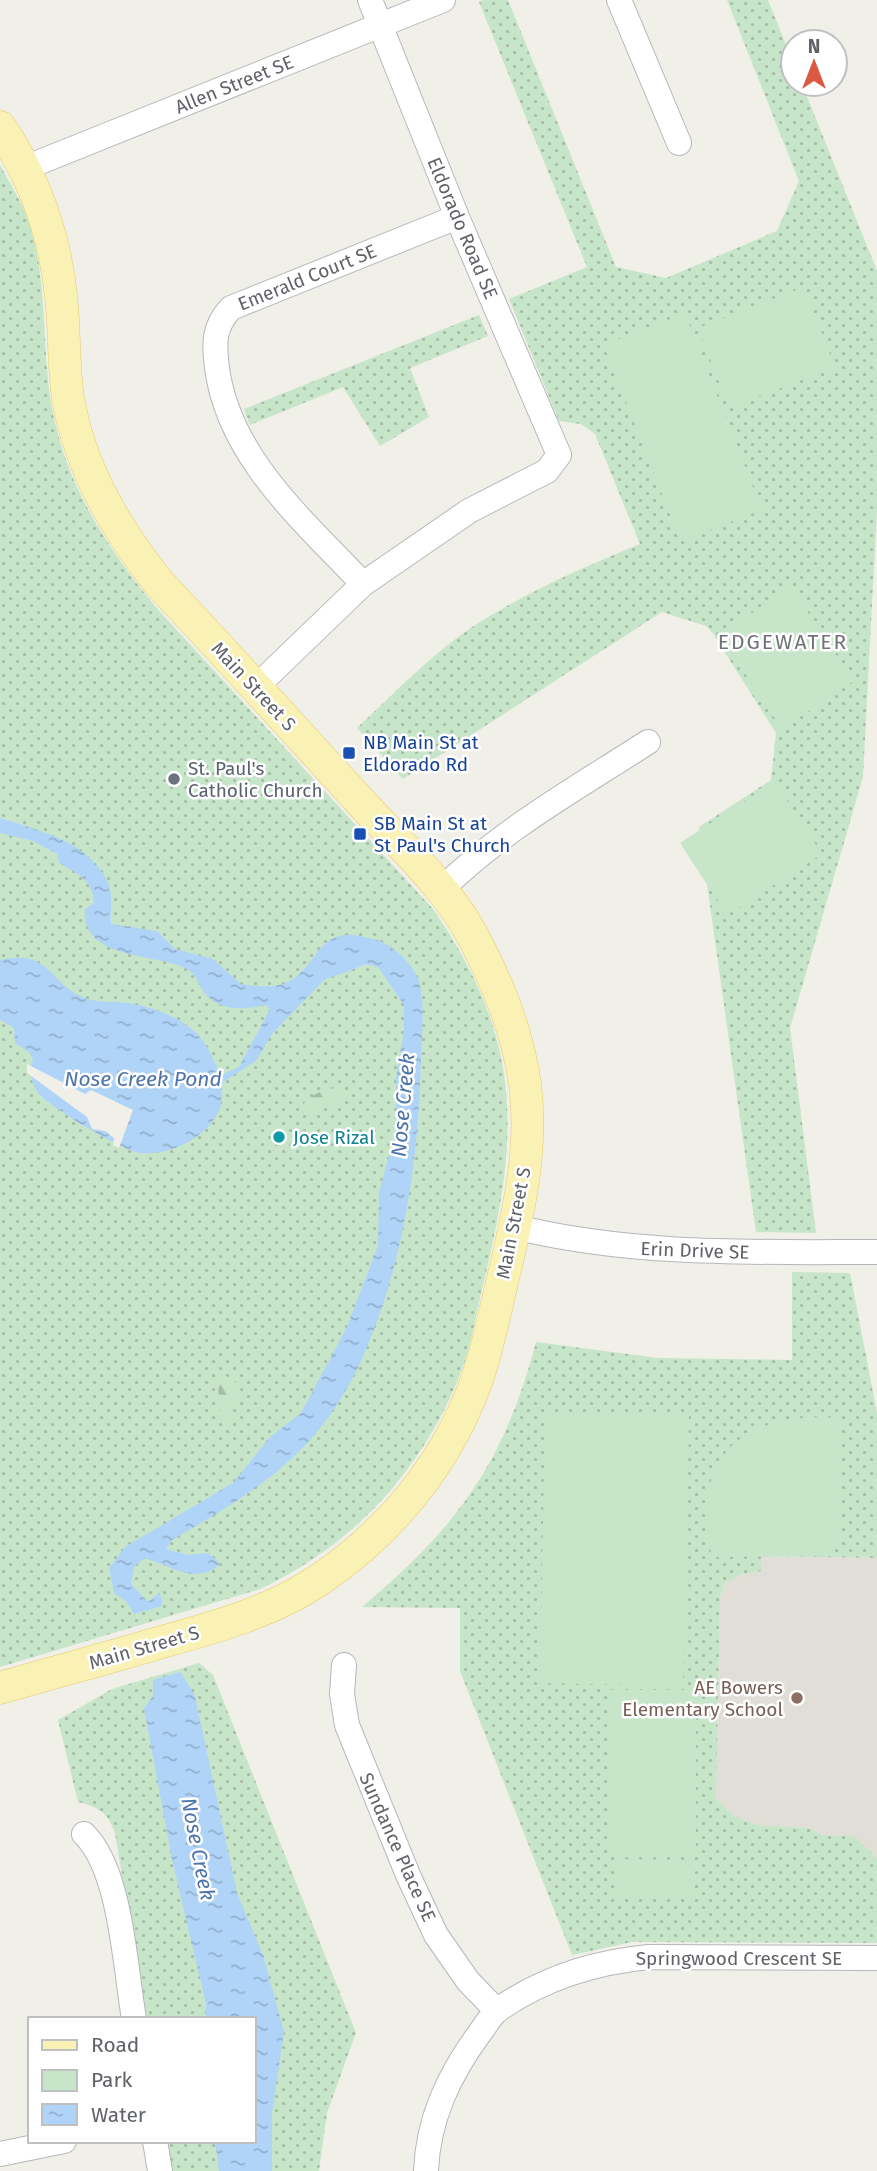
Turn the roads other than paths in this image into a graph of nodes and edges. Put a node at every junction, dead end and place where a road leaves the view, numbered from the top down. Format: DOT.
graph roads {
  1 [pos="370,0"];
  2 [pos="443,0"];
  3 [pos="619,0"];
  4 [pos="380,25"];
  5 [pos="0,127"];
  6 [pos="680,143"];
  7 [pos="25,168"];
  8 [pos="457,217"];
  9 [pos="363,584"];
  10 [pos="255,688"];
  11 [pos="648,742"];
  12 [pos="440,891"];
  13 [pos="515,1227"];
  14 [pos="877,1252"];
  15 [pos="344,1665"];
  16 [pos="0,1688"];
  17 [pos="84,1835"];
  18 [pos="877,1958"];
  19 [pos="497,2011"];
  20 [pos="134,2017"];
  21 [pos="54,2143"];
  22 [pos="155,2143"];
  23 [pos="0,2154"];
  24 [pos="160,2171"];
  25 [pos="426,2171"];
  1 -- 4 [label="street, Eldorado Road SE"];
  2 -- 4 [label="street, Allen Street SE"];
  3 -- 6 [label="street"];
  4 -- 7 [label="street, Allen Street SE"];
  4 -- 8 [label="street, Eldorado Road SE"];
  5 -- 7 [label="main road, Main Street S"];
  7 -- 10 [label="main road, Main Street S"];
  8 -- 9 [label="street, Eldorado Road SE"];
  8 -- 9 [label="street, Emerald Court SE"];
  9 -- 10 [label="street, Eldorado Road SE"];
  10 -- 12 [label="main road, Main Street S"];
  11 -- 12 [label="street"];
  12 -- 13 [label="main road, Main Street S"];
  13 -- 14 [label="street, Erin Drive SE"];
  13 -- 16 [label="main road, Main Street S"];
  15 -- 19 [label="street, Sundance Place SE"];
  17 -- 20 [label="street"];
  18 -- 19 [label="street, Springwood Crescent SE"];
  19 -- 25 [label="street, Springwood Crescent SE"];
  21 -- 23 [label="street"];
  22 -- 24 [label="street"];
}
